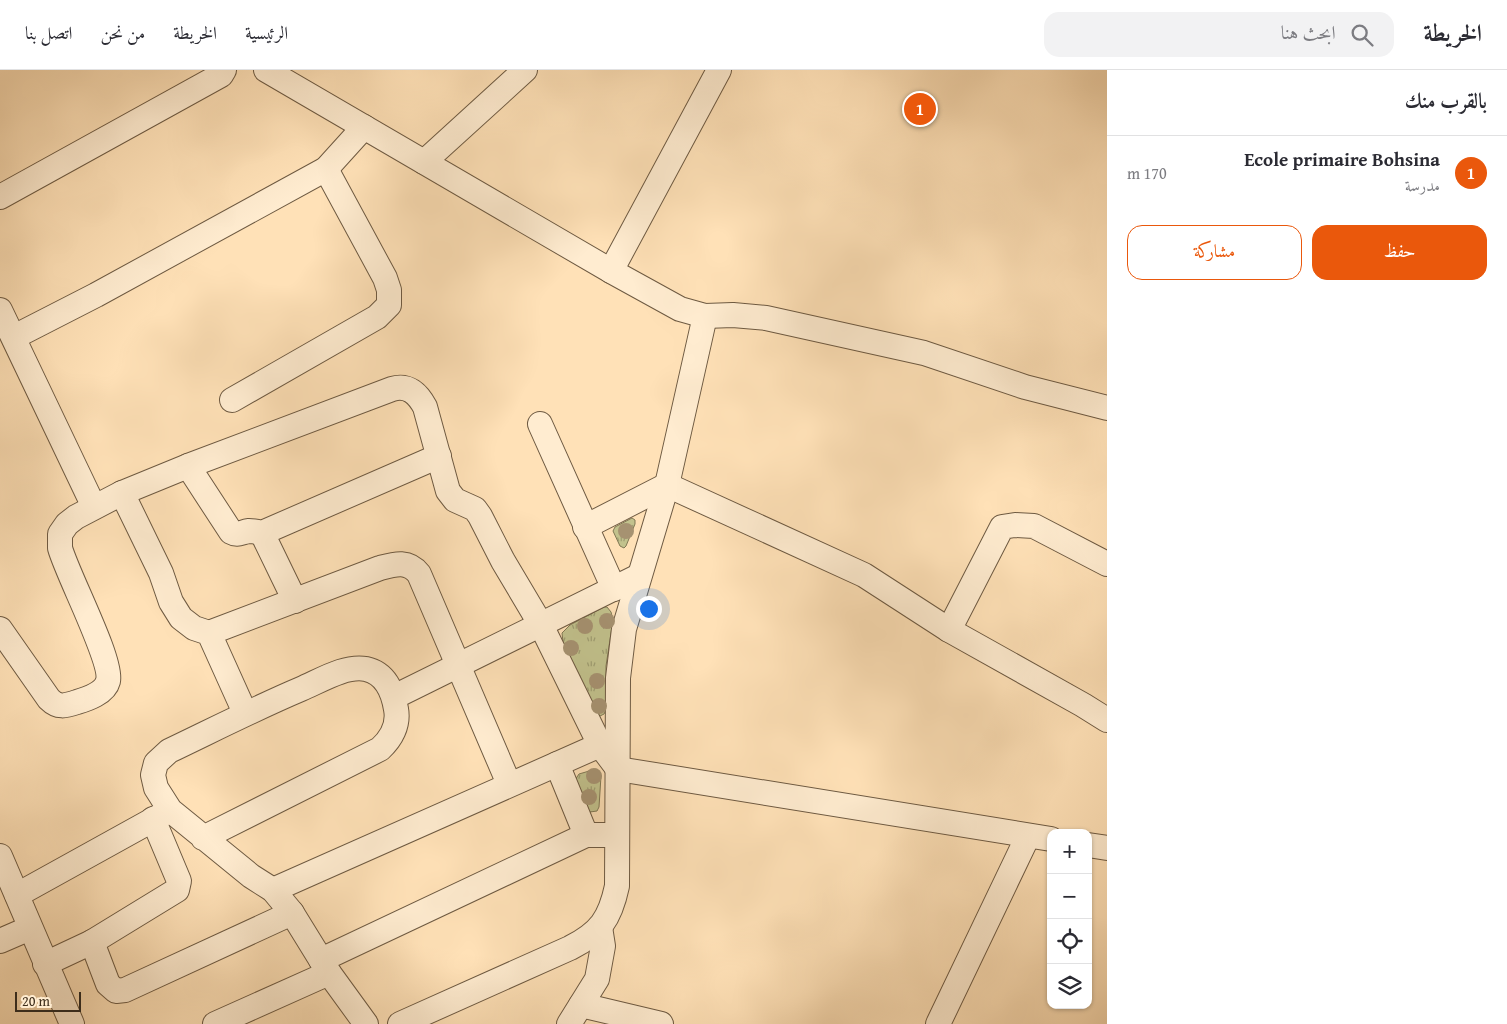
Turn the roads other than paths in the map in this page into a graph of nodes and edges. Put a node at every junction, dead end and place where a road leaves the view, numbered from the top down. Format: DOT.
graph roads {
  1 [pos="224,70"];
  2 [pos="266,70"];
  3 [pos="526,70"];
  4 [pos="718,70"];
  5 [pos="364,127"];
  6 [pos="424,162"];
  7 [pos="326,169"];
  8 [pos="0,196"];
  9 [pos="611,271"];
  10 [pos="0,310"];
  11 [pos="705,316"];
  12 [pos="14,337"];
  13 [pos="232,400"];
  14 [pos="1107,408"];
  15 [pos="540,424"];
  16 [pos="439,456"];
  17 [pos="188,466"];
  18 [pos="667,485"];
  19 [pos="122,492"];
  20 [pos="94,507"];
  21 [pos="585,527"];
  22 [pos="262,533"];
  23 [pos="1107,564"];
  24 [pos="639,576"];
  25 [pos="614,589"];
  26 [pos="295,601"];
  27 [pos="541,625"];
  28 [pos="0,629"];
  29 [pos="949,630"];
  30 [pos="209,633"];
  31 [pos="458,665"];
  32 [pos="394,697"];
  33 [pos="245,713"];
  34 [pos="1107,720"];
  35 [pos="600,745"];
  36 [pos="557,764"];
  37 [pos="618,770"];
  38 [pos="509,784"];
  39 [pos="162,815"];
  40 [pos="586,835"];
  41 [pos="617,835"];
  42 [pos="203,838"];
  43 [pos="1040,838"];
  44 [pos="1092,846"];
  45 [pos="1107,848"];
  46 [pos="0,856"];
  47 [pos="273,890"];
  48 [pos="18,895"];
  49 [pos="292,913"];
  50 [pos="600,927"];
  51 [pos="30,928"];
  52 [pos="0,941"];
  53 [pos="92,942"];
  54 [pos="45,964"];
  55 [pos="325,966"];
  56 [pos="575,1015"];
  57 [pos="72,1024"];
  58 [pos="215,1024"];
  59 [pos="366,1024"];
  60 [pos="400,1024"];
  61 [pos="661,1024"];
  62 [pos="938,1024"];
  1 -- 8 [label="street"];
  2 -- 5 [label="street"];
  3 -- 6 [label="street"];
  4 -- 9 [label="street"];
  5 -- 6 [label="street"];
  5 -- 7 [label="street"];
  6 -- 9 [label="street"];
  7 -- 12 [label="street"];
  7 -- 13 [label="street"];
  9 -- 11 [label="street"];
  10 -- 12 [label="street"];
  11 -- 14 [label="street"];
  11 -- 18 [label="street"];
  12 -- 20 [label="street"];
  15 -- 21 [label="street"];
  16 -- 17 [label="street"];
  16 -- 22 [label="street"];
  16 -- 27 [label="street"];
  17 -- 19 [label="street"];
  17 -- 22 [label="street"];
  18 -- 21 [label="street"];
  18 -- 24 [label="street"];
  18 -- 29 [label="street"];
  19 -- 20 [label="street"];
  19 -- 30 [label="street"];
  20 -- 28 [label="street"];
  21 -- 25 [label="street"];
  22 -- 26 [label="street"];
  23 -- 29 [label="street"];
  24 -- 25 [label="street"];
  24 -- 37 [label="street"];
  25 -- 27 [label="street"];
  26 -- 30 [label="street"];
  26 -- 31 [label="street"];
  27 -- 31 [label="street"];
  27 -- 35 [label="street"];
  29 -- 34 [label="street"];
  30 -- 33 [label="street"];
  31 -- 32 [label="street"];
  31 -- 38 [label="street"];
  32 -- 33 [label="street"];
  32 -- 42 [label="street"];
  33 -- 39 [label="street"];
  35 -- 36 [label="street"];
  35 -- 37 [label="street"];
  36 -- 38 [label="street"];
  36 -- 40 [label="street"];
  37 -- 41 [label="street"];
  37 -- 43 [label="street"];
  38 -- 47 [label="street"];
  39 -- 42 [label="street"];
  39 -- 48 [label="street"];
  39 -- 53 [label="street"];
  40 -- 41 [label="street"];
  40 -- 55 [label="street"];
  41 -- 50 [label="street"];
  42 -- 47 [label="street"];
  43 -- 62 [label="street"];
  44 -- 45 [label="street"];
  46 -- 48 [label="street"];
  47 -- 49 [label="street"];
  48 -- 51 [label="street"];
  49 -- 53 [label="street"];
  49 -- 55 [label="street"];
  50 -- 56 [label="street"];
  50 -- 60 [label="street"];
  51 -- 52 [label="street"];
  51 -- 54 [label="street"];
  53 -- 54 [label="street"];
  54 -- 57 [label="street"];
  55 -- 58 [label="street"];
  55 -- 59 [label="street"];
  56 -- 61 [label="street"];
}
